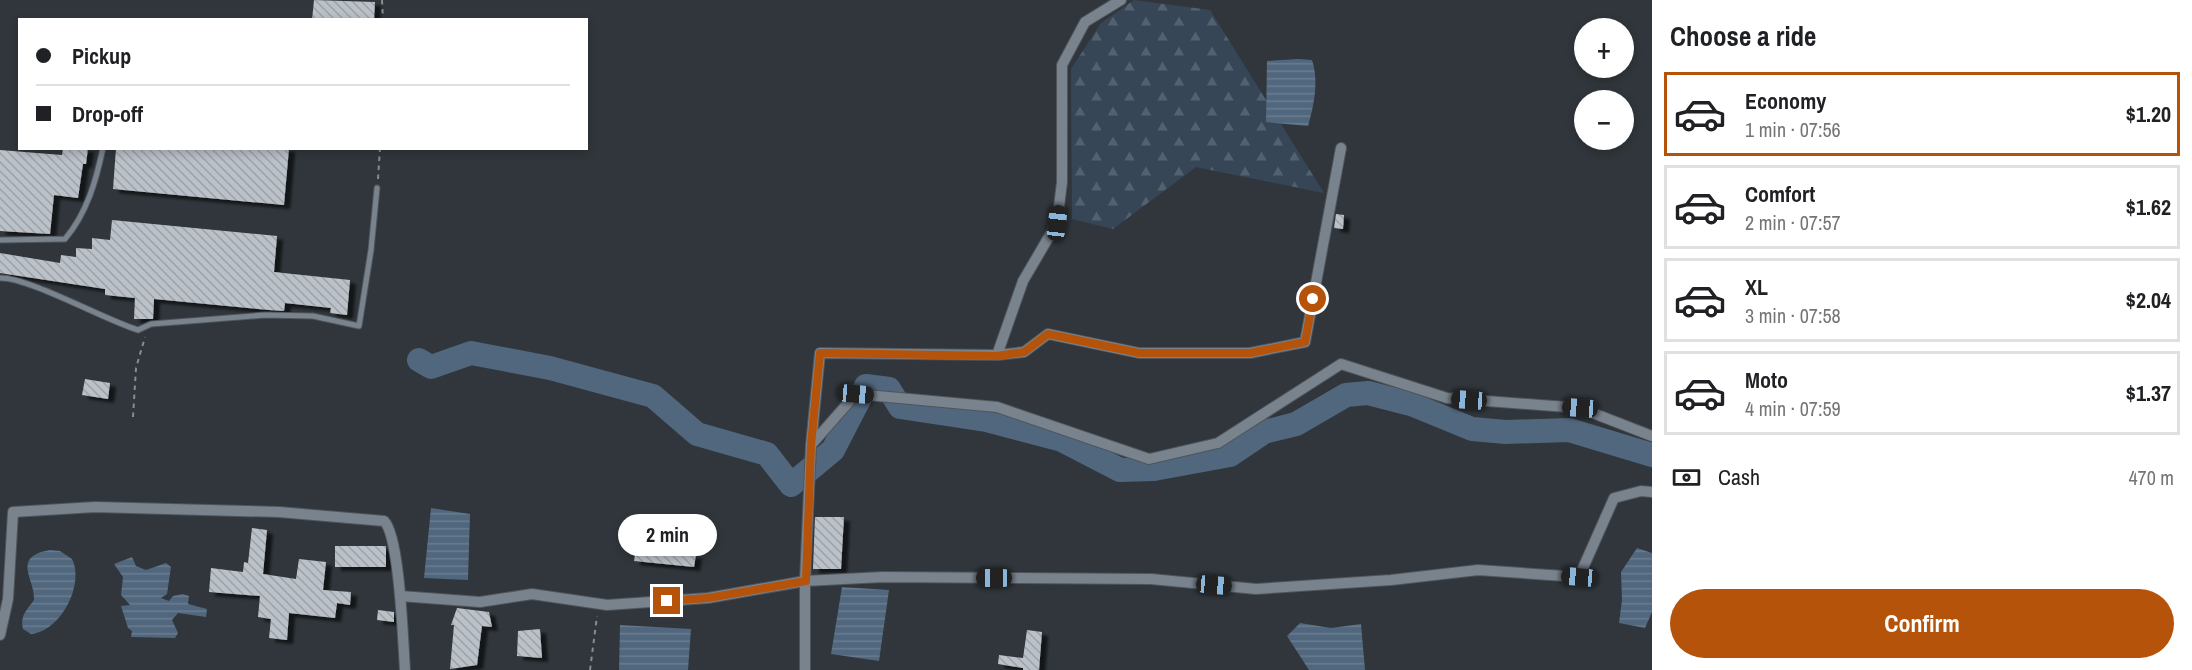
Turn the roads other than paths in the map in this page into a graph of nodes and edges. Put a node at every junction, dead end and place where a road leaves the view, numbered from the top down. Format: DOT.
graph roads {
  1 [pos="1121,0"];
  2 [pos="1341,148"];
  3 [pos="103,150"];
  4 [pos="377,188"];
  5 [pos="0,240"];
  6 [pos="0,278"];
  7 [pos="997,356"];
  8 [pos="1652,435"];
  9 [pos="811,445"];
  10 [pos="1652,492"];
  11 [pos="806,581"];
  12 [pos="400,596"];
  13 [pos="0,635"];
  14 [pos="405,670"];
  15 [pos="805,670"];
  1 -- 7 [label="street"];
  2 -- 7 [label="street"];
  3 -- 5 [label="lane"];
  4 -- 6 [label="lane"];
  7 -- 9 [label="street"];
  8 -- 9 [label="street"];
  9 -- 11 [label="street"];
  10 -- 11 [label="street"];
  11 -- 12 [label="street"];
  11 -- 15 [label="street"];
  12 -- 13 [label="street"];
  12 -- 14 [label="street"];
}
